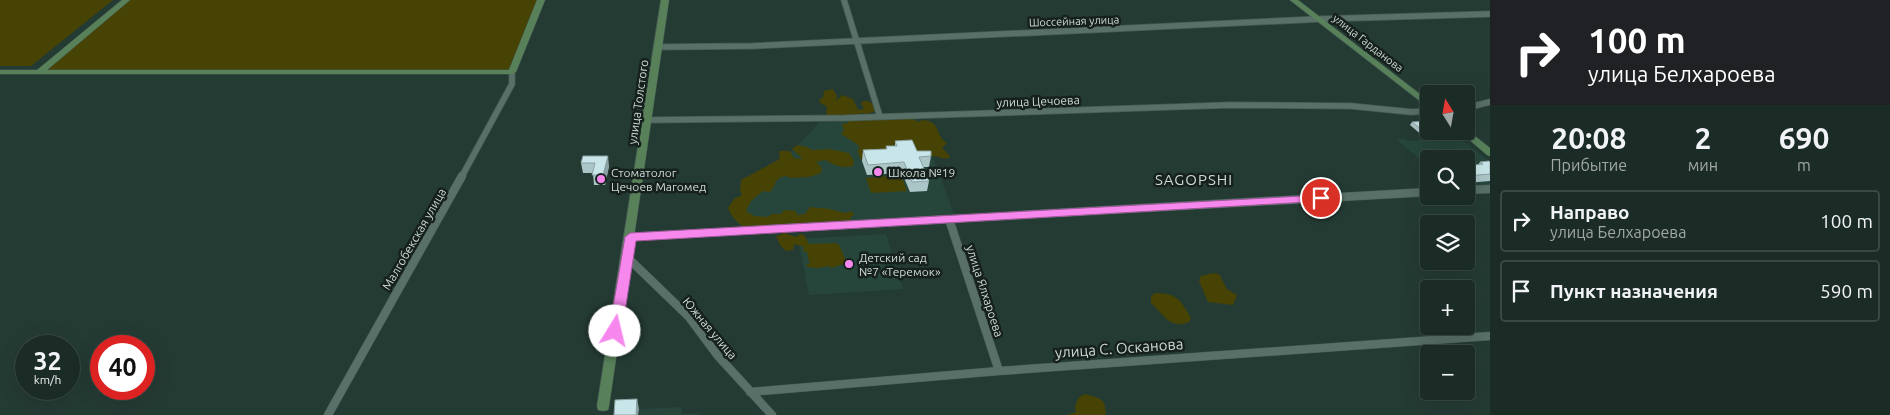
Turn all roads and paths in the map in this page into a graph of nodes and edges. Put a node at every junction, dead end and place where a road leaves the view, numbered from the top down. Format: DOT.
graph roads {
  1 [pos="126,0"];
  2 [pos="541,0"];
  3 [pos="665,0"];
  4 [pos="844,0"];
  5 [pos="1294,0"];
  6 [pos="1490,14"];
  7 [pos="1320,20"];
  8 [pos="857,42"];
  9 [pos="658,47"];
  10 [pos="0,72"];
  11 [pos="39,72"];
  12 [pos="512,72"];
  13 [pos="1420,98"];
  14 [pos="1490,102"];
  15 [pos="1475,106"];
  16 [pos="1420,111"];
  17 [pos="880,117"];
  18 [pos="648,120"];
  19 [pos="1474,140"];
  20 [pos="1490,153"];
  21 [pos="1490,189"];
  22 [pos="1475,190"];
  23 [pos="1420,193"];
  24 [pos="949,219"];
  25 [pos="630,237"];
  26 [pos="628,258"];
  27 [pos="1490,336"];
  28 [pos="999,370"];
  29 [pos="750,392"];
  30 [pos="602,410"];
  31 [pos="328,415"];
  32 [pos="772,415"];
  1 -- 11 [label="street"];
  2 -- 12 [label="street"];
  3 -- 9 [label="street, улица Толстого"];
  4 -- 8 [label="street"];
  5 -- 7 [label="street, улица Гарданова"];
  6 -- 7 [label="street, Шоссейная улица"];
  7 -- 8 [label="street, Шоссейная улица"];
  7 -- 13 [label="street, улица Гарданова"];
  8 -- 9 [label="street, Шоссейная улица"];
  8 -- 17 [label="street"];
  9 -- 18 [label="street, улица Толстого"];
  10 -- 11 [label="street"];
  11 -- 12 [label="street"];
  12 -- 31 [label="street, Малгобекская улица"];
  14 -- 15 [label="street"];
  16 -- 17 [label="street, улица Цечоева"];
  17 -- 18 [label="street, улица Цечоева"];
  18 -- 25 [label="street, улица Толстого"];
  19 -- 20 [label="street"];
  21 -- 22 [label="street"];
  23 -- 24 [label="street"];
  24 -- 25 [label="street"];
  24 -- 28 [label="street, улица Ялхароева"];
  25 -- 26 [label="street"];
  25 -- 30 [label="street"];
  26 -- 29 [label="street, Южная улица"];
  26 -- 30 [label="street"];
  27 -- 28 [label="street, улица С. Осканова"];
  28 -- 29 [label="street, улица С. Осканова"];
  29 -- 32 [label="street, Южная улица"];
}
